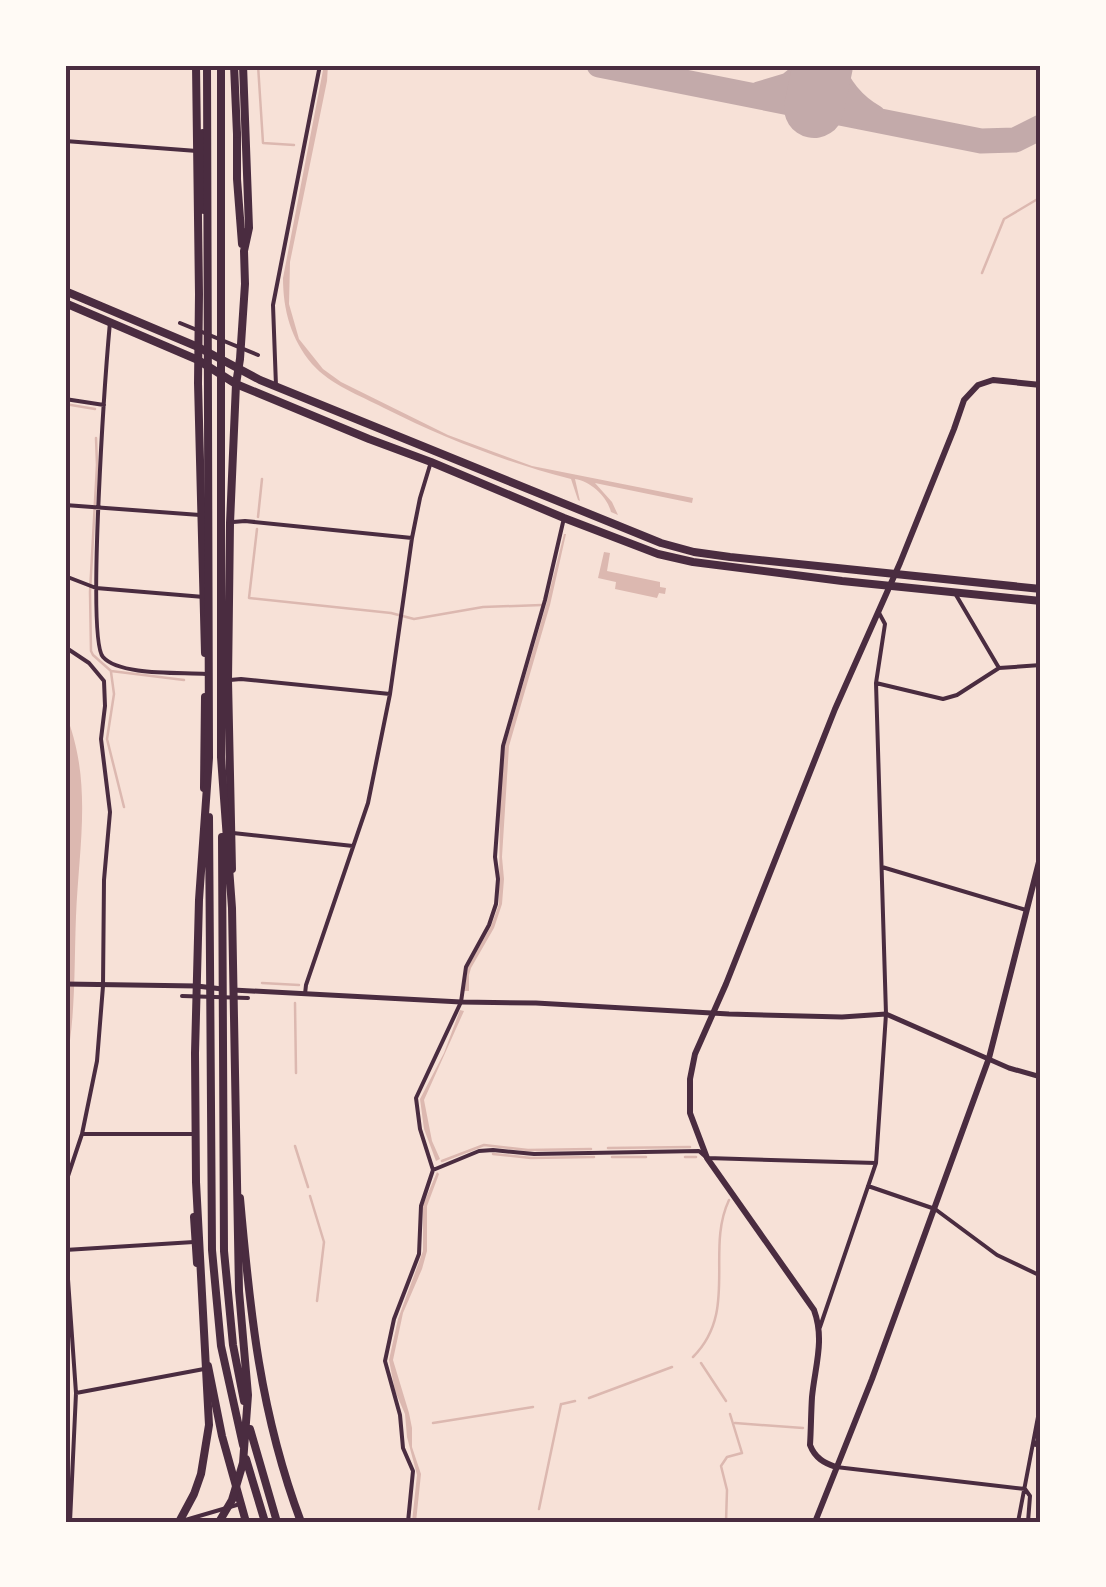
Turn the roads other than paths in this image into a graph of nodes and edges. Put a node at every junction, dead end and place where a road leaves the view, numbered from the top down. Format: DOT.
graph roads {
  1 [pos="196,65"];
  2 [pos="206,65"];
  3 [pos="221,65"];
  4 [pos="234,65"];
  5 [pos="242,65"];
  6 [pos="320,65"];
  7 [pos="65,140"];
  8 [pos="197,151"];
  9 [pos="244,252"];
  10 [pos="65,291"];
  11 [pos="199,294"];
  12 [pos="65,303"];
  13 [pos="110,322"];
  14 [pos="180,323"];
  15 [pos="198,347"];
  16 [pos="258,355"];
  17 [pos="198,360"];
  18 [pos="239,368"];
  19 [pos="236,384"];
  20 [pos="276,386"];
  21 [pos="1041,386"];
  22 [pos="65,399"];
  23 [pos="104,405"];
  24 [pos="431,462"];
  25 [pos="65,504"];
  26 [pos="100,508"];
  27 [pos="201,516"];
  28 [pos="564,518"];
  29 [pos="230,523"];
  30 [pos="412,538"];
  31 [pos="896,574"];
  32 [pos="65,576"];
  33 [pos="889,586"];
  34 [pos="96,588"];
  35 [pos="1041,589"];
  36 [pos="955,593"];
  37 [pos="204,596"];
  38 [pos="1041,602"];
  39 [pos="878,611"];
  40 [pos="65,647"];
  41 [pos="1041,665"];
  42 [pos="999,668"];
  43 [pos="206,674"];
  44 [pos="228,680"];
  45 [pos="876,684"];
  46 [pos="390,694"];
  47 [pos="221,757"];
  48 [pos="209,758"];
  49 [pos="232,833"];
  50 [pos="353,846"];
  51 [pos="1041,854"];
  52 [pos="882,867"];
  53 [pos="1027,910"];
  54 [pos="65,984"];
  55 [pos="99,986"];
  56 [pos="197,986"];
  57 [pos="235,991"];
  58 [pos="305,994"];
  59 [pos="182,996"];
  60 [pos="248,998"];
  61 [pos="460,1002"];
  62 [pos="713,1012"];
  63 [pos="886,1014"];
  64 [pos="989,1058"];
  65 [pos="1041,1077"];
  66 [pos="82,1134"];
  67 [pos="194,1134"];
  68 [pos="707,1158"];
  69 [pos="876,1163"];
  70 [pos="433,1170"];
  71 [pos="65,1182"];
  72 [pos="868,1186"];
  73 [pos="935,1209"];
  74 [pos="195,1242"];
  75 [pos="65,1250"];
  76 [pos="1041,1276"];
  77 [pos="820,1327"];
  78 [pos="209,1369"];
  79 [pos="76,1393"];
  80 [pos="1041,1401"];
  81 [pos="1041,1433"];
  82 [pos="1041,1453"];
  83 [pos="1032,1454"];
  84 [pos="836,1467"];
  85 [pos="1024,1489"];
  86 [pos="240,1504"];
  87 [pos="70,1522"];
  88 [pos="178,1522"];
  89 [pos="219,1522"];
  90 [pos="246,1522"];
  91 [pos="264,1522"];
  92 [pos="277,1522"];
  93 [pos="301,1522"];
  94 [pos="408,1522"];
  95 [pos="815,1522"];
  96 [pos="1018,1522"];
  97 [pos="1028,1522"];
  1 -- 8 [label="main road"];
  2 -- 11 [label="main road"];
  2 -- 48 [label="main road"];
  3 -- 47 [label="main road"];
  4 -- 9 [label="main road"];
  5 -- 9 [label="main road"];
  6 -- 20 [label="street"];
  7 -- 8 [label="street"];
  8 -- 11 [label="main road"];
  9 -- 18 [label="main road"];
  10 -- 15 [label="main road"];
  11 -- 15 [label="main road"];
  12 -- 13 [label="main road"];
  13 -- 17 [label="main road"];
  13 -- 23 [label="street"];
  14 -- 16 [label="street"];
  15 -- 17 [label="main road"];
  15 -- 18 [label="main road"];
  17 -- 19 [label="main road"];
  17 -- 27 [label="main road"];
  18 -- 19 [label="main road"];
  18 -- 20 [label="main road"];
  19 -- 24 [label="main road"];
  19 -- 29 [label="main road"];
  20 -- 31 [label="main road"];
  21 -- 31 [label="main road"];
  22 -- 23 [label="street"];
  23 -- 26 [label="street"];
  24 -- 28 [label="main road"];
  24 -- 30 [label="street"];
  25 -- 26 [label="street"];
  26 -- 27 [label="street"];
  26 -- 34 [label="street"];
  27 -- 37 [label="main road"];
  28 -- 33 [label="main road"];
  28 -- 61 [label="street"];
  29 -- 30 [label="street"];
  29 -- 44 [label="main road"];
  30 -- 46 [label="street"];
  31 -- 33 [label="main road"];
  31 -- 35 [label="main road"];
  32 -- 34 [label="street"];
  33 -- 36 [label="main road"];
  33 -- 39 [label="main road"];
  34 -- 37 [label="street"];
  34 -- 43 [label="street"];
  36 -- 38 [label="main road"];
  36 -- 42 [label="street"];
  37 -- 43 [label="main road"];
  39 -- 45 [label="street"];
  39 -- 62 [label="main road"];
  40 -- 55 [label="street"];
  41 -- 42 [label="street"];
  42 -- 45 [label="street"];
  43 -- 56 [label="main road"];
  44 -- 46 [label="street"];
  44 -- 49 [label="main road"];
  45 -- 52 [label="street"];
  46 -- 50 [label="street"];
  47 -- 89 [label="main road"];
  47 -- 92 [label="main road"];
  48 -- 88 [label="main road"];
  48 -- 91 [label="main road"];
  49 -- 50 [label="street"];
  49 -- 57 [label="main road"];
  50 -- 58 [label="street"];
  51 -- 53 [label="main road"];
  52 -- 53 [label="street"];
  52 -- 63 [label="street"];
  53 -- 64 [label="main road"];
  54 -- 55 [label="street"];
  55 -- 56 [label="street"];
  55 -- 66 [label="street"];
  56 -- 57 [label="street"];
  56 -- 67 [label="main road"];
  57 -- 58 [label="street"];
  57 -- 93 [label="main road"];
  58 -- 61 [label="street"];
  59 -- 60 [label="street"];
  61 -- 62 [label="street"];
  61 -- 70 [label="street"];
  62 -- 63 [label="street"];
  62 -- 68 [label="main road"];
  63 -- 64 [label="street"];
  63 -- 69 [label="street"];
  64 -- 65 [label="street"];
  64 -- 73 [label="main road"];
  66 -- 67 [label="street"];
  66 -- 71 [label="street"];
  67 -- 74 [label="main road"];
  68 -- 69 [label="street"];
  68 -- 70 [label="street"];
  68 -- 77 [label="main road"];
  69 -- 72 [label="street"];
  70 -- 94 [label="street"];
  72 -- 73 [label="street"];
  72 -- 77 [label="street"];
  73 -- 76 [label="street"];
  73 -- 84 [label="main road"];
  74 -- 75 [label="street"];
  74 -- 78 [label="main road"];
  75 -- 79 [label="street"];
  77 -- 84 [label="main road"];
  78 -- 79 [label="street"];
  78 -- 86 [label="main road"];
  79 -- 87 [label="street"];
  80 -- 83 [label="street"];
  81 -- 83 [label="street"];
  82 -- 83 [label="street"];
  83 -- 85 [label="street"];
  84 -- 85 [label="street"];
  84 -- 95 [label="main road"];
  85 -- 96 [label="street"];
  85 -- 97 [label="street"];
  86 -- 88 [label="street"];
  86 -- 90 [label="main road"];
}
